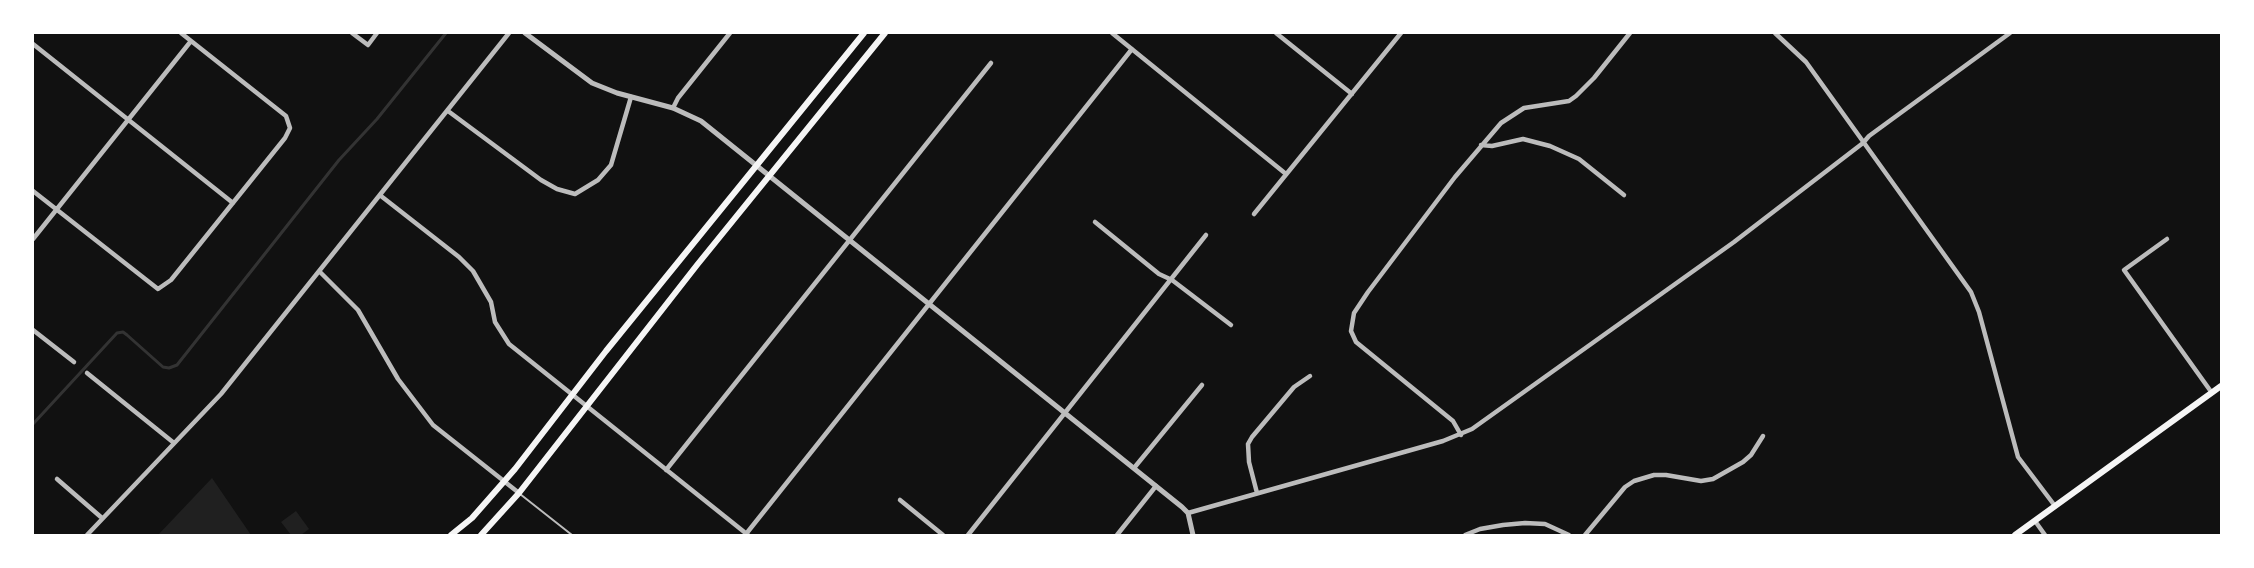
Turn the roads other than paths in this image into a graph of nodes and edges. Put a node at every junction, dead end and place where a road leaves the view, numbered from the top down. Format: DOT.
graph roads {
  1 [pos="181,33"];
  2 [pos="352,33"];
  3 [pos="377,33"];
  4 [pos="510,33"];
  5 [pos="525,33"];
  6 [pos="729,33"];
  7 [pos="864,33"];
  8 [pos="885,33"];
  9 [pos="1112,33"];
  10 [pos="1276,33"];
  11 [pos="1401,33"];
  12 [pos="1630,33"];
  13 [pos="1775,33"];
  14 [pos="2010,33"];
  15 [pos="191,41"];
  16 [pos="33,44"];
  17 [pos="1132,48"];
  18 [pos="991,63"];
  19 [pos="1352,94"];
  20 [pos="631,97"];
  21 [pos="673,108"];
  22 [pos="448,111"];
  23 [pos="128,120"];
  24 [pos="1863,143"];
  25 [pos="1481,145"];
  26 [pos="756,165"];
  27 [pos="1286,174"];
  28 [pos="770,176"];
  29 [pos="33,191"];
  30 [pos="381,195"];
  31 [pos="1624,195"];
  32 [pos="232,203"];
  33 [pos="56,210"];
  34 [pos="1254,214"];
  35 [pos="1095,222"];
  36 [pos="1206,235"];
  37 [pos="2167,238"];
  38 [pos="33,239"];
  39 [pos="850,240"];
  40 [pos="320,272"];
  41 [pos="1172,280"];
  42 [pos="929,304"];
  43 [pos="1231,326"];
  44 [pos="33,330"];
  45 [pos="74,362"];
  46 [pos="87,373"];
  47 [pos="1310,376"];
  48 [pos="1202,385"];
  49 [pos="2221,386"];
  50 [pos="2212,393"];
  51 [pos="572,395"];
  52 [pos="587,407"];
  53 [pos="1065,413"];
  54 [pos="1461,435"];
  55 [pos="1762,436"];
  56 [pos="174,443"];
  57 [pos="1134,468"];
  58 [pos="666,470"];
  59 [pos="57,479"];
  60 [pos="504,482"];
  61 [pos="1156,486"];
  62 [pos="519,494"];
  63 [pos="1257,494"];
  64 [pos="900,500"];
  65 [pos="2055,506"];
  66 [pos="1188,513"];
  67 [pos="102,518"];
  68 [pos="2035,521"];
  69 [pos="87,535"];
  70 [pos="451,535"];
  71 [pos="481,535"];
  72 [pos="572,535"];
  73 [pos="747,535"];
  74 [pos="944,535"];
  75 [pos="968,535"];
  76 [pos="1117,535"];
  77 [pos="1193,535"];
  78 [pos="1466,535"];
  79 [pos="1569,535"];
  80 [pos="1585,535"];
  81 [pos="2014,535"];
  82 [pos="2044,535"];
  1 -- 15 [label="street"];
  2 -- 3 [label="street"];
  4 -- 22 [label="street"];
  5 -- 20 [label="street"];
  6 -- 21 [label="street"];
  7 -- 26 [label="main road"];
  8 -- 28 [label="main road"];
  9 -- 17 [label="street"];
  10 -- 19 [label="street"];
  11 -- 19 [label="street"];
  12 -- 25 [label="street"];
  13 -- 24 [label="street"];
  14 -- 24 [label="street"];
  15 -- 23 [label="street"];
  15 -- 32 [label="street"];
  16 -- 23 [label="street"];
  17 -- 27 [label="street"];
  17 -- 42 [label="street"];
  18 -- 39 [label="street"];
  19 -- 27 [label="street"];
  20 -- 21 [label="street"];
  20 -- 22 [label="street"];
  21 -- 26 [label="street"];
  22 -- 30 [label="street"];
  23 -- 32 [label="street"];
  23 -- 33 [label="street"];
  24 -- 54 [label="street"];
  24 -- 65 [label="street"];
  25 -- 31 [label="street"];
  25 -- 54 [label="street"];
  26 -- 28 [label="street"];
  26 -- 51 [label="main road"];
  27 -- 34 [label="street"];
  28 -- 39 [label="street"];
  28 -- 52 [label="main road"];
  29 -- 33 [label="street"];
  30 -- 40 [label="street"];
  30 -- 51 [label="street"];
  32 -- 33 [label="street"];
  33 -- 38 [label="street"];
  35 -- 41 [label="street"];
  36 -- 41 [label="street"];
  37 -- 50 [label="street"];
  39 -- 42 [label="street"];
  39 -- 58 [label="street"];
  40 -- 56 [label="street"];
  40 -- 60 [label="street"];
  41 -- 43 [label="street"];
  41 -- 53 [label="street"];
  42 -- 53 [label="street"];
  42 -- 73 [label="street"];
  44 -- 45 [label="street"];
  46 -- 56 [label="street"];
  47 -- 63 [label="street"];
  48 -- 57 [label="street"];
  49 -- 50 [label="main road"];
  50 -- 65 [label="main road"];
  51 -- 52 [label="street"];
  51 -- 60 [label="main road"];
  52 -- 58 [label="street"];
  52 -- 62 [label="main road"];
  53 -- 57 [label="street"];
  53 -- 75 [label="street"];
  54 -- 63 [label="street"];
  55 -- 80 [label="street"];
  56 -- 67 [label="street"];
  57 -- 61 [label="street"];
  58 -- 73 [label="street"];
  59 -- 67 [label="street"];
  60 -- 62 [label="street"];
  60 -- 70 [label="main road"];
  61 -- 66 [label="street"];
  61 -- 76 [label="street"];
  62 -- 71 [label="main road"];
  62 -- 72 [label="lane"];
  63 -- 66 [label="street"];
  64 -- 74 [label="street"];
  65 -- 68 [label="main road"];
  66 -- 77 [label="street"];
  67 -- 69 [label="street"];
  68 -- 81 [label="main road"];
  68 -- 82 [label="street"];
  78 -- 79 [label="street"];
}
